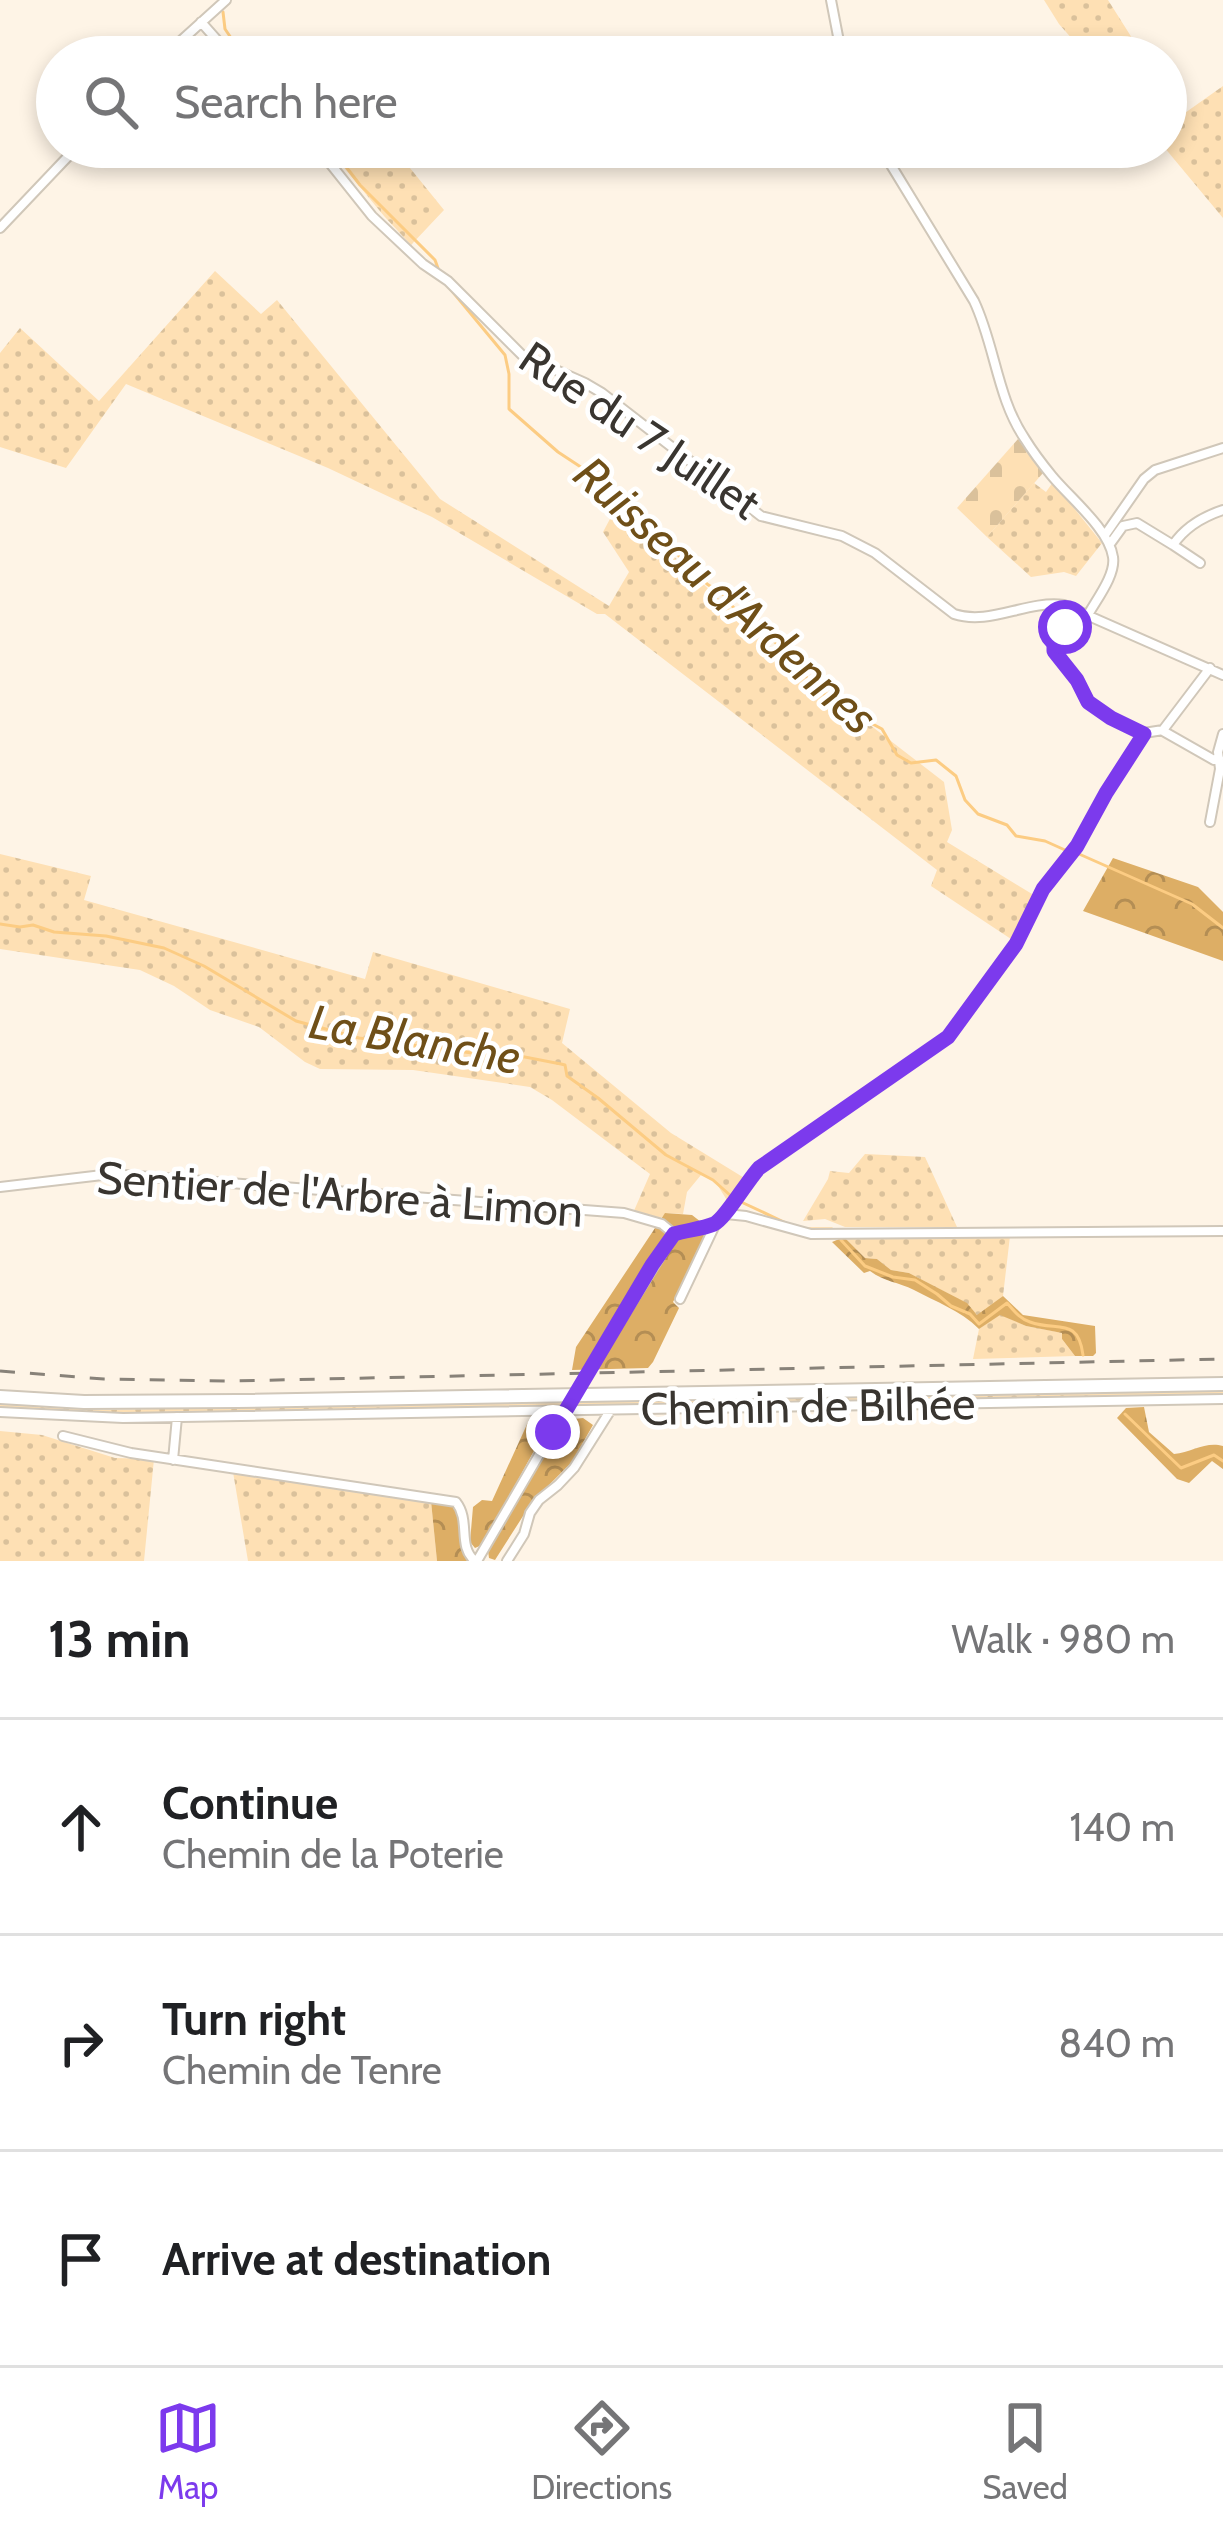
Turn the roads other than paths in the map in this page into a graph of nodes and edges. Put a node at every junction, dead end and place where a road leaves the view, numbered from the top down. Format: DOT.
graph roads {
  1 [pos="226,0"];
  2 [pos="831,0"];
  3 [pos="201,22"];
  4 [pos="186,36"];
  5 [pos="213,36"];
  6 [pos="838,36"];
  7 [pos="57,168"];
  8 [pos="334,168"];
  9 [pos="893,168"];
  10 [pos="0,228"];
  11 [pos="1223,448"];
  12 [pos="1223,510"];
  13 [pos="1107,540"];
  14 [pos="1172,545"];
  15 [pos="1200,563"];
  16 [pos="1083,613"];
  17 [pos="1210,668"];
  18 [pos="1223,675"];
  19 [pos="1163,730"];
  20 [pos="1144,734"];
  21 [pos="1223,734"];
  22 [pos="1219,758"];
  23 [pos="1210,823"];
  24 [pos="0,1187"];
  25 [pos="726,1214"];
  26 [pos="716,1223"];
  27 [pos="1223,1231"];
  28 [pos="674,1234"];
  29 [pos="680,1299"];
  30 [pos="1223,1384"];
  31 [pos="0,1397"];
  32 [pos="1223,1399"];
  33 [pos="611,1409"];
  34 [pos="0,1412"];
  35 [pos="177,1417"];
  36 [pos="63,1436"];
  37 [pos="173,1460"];
  38 [pos="476,1561"];
  39 [pos="507,1561"];
  1 -- 3 [label="street"];
  2 -- 6 [label="street"];
  3 -- 4 [label="street"];
  3 -- 5 [label="street"];
  7 -- 10 [label="street"];
  8 -- 16 [label="street, Rue du 7 Juillet"];
  9 -- 13 [label="street"];
  11 -- 13 [label="street"];
  12 -- 14 [label="street"];
  13 -- 14 [label="street"];
  13 -- 16 [label="street"];
  14 -- 15 [label="street"];
  16 -- 17 [label="street"];
  16 -- 20 [label="street"];
  17 -- 18 [label="street"];
  17 -- 19 [label="street"];
  19 -- 20 [label="street"];
  19 -- 22 [label="street"];
  20 -- 25 [label="street"];
  21 -- 22 [label="street"];
  22 -- 23 [label="street"];
  24 -- 28 [label="street, Sentier de l'Arbre à Limon"];
  25 -- 26 [label="street"];
  25 -- 27 [label="street"];
  26 -- 28 [label="street"];
  26 -- 29 [label="street"];
  28 -- 38 [label="street, bridge"];
  30 -- 31 [label="highway"];
  32 -- 33 [label="street, Chemin de Bilhée"];
  33 -- 35 [label="street, Chemin de Bilhée"];
  33 -- 39 [label="street"];
  34 -- 35 [label="street, Chemin de Bilhée"];
  35 -- 37 [label="street"];
  36 -- 37 [label="street"];
  37 -- 38 [label="street"];
}
